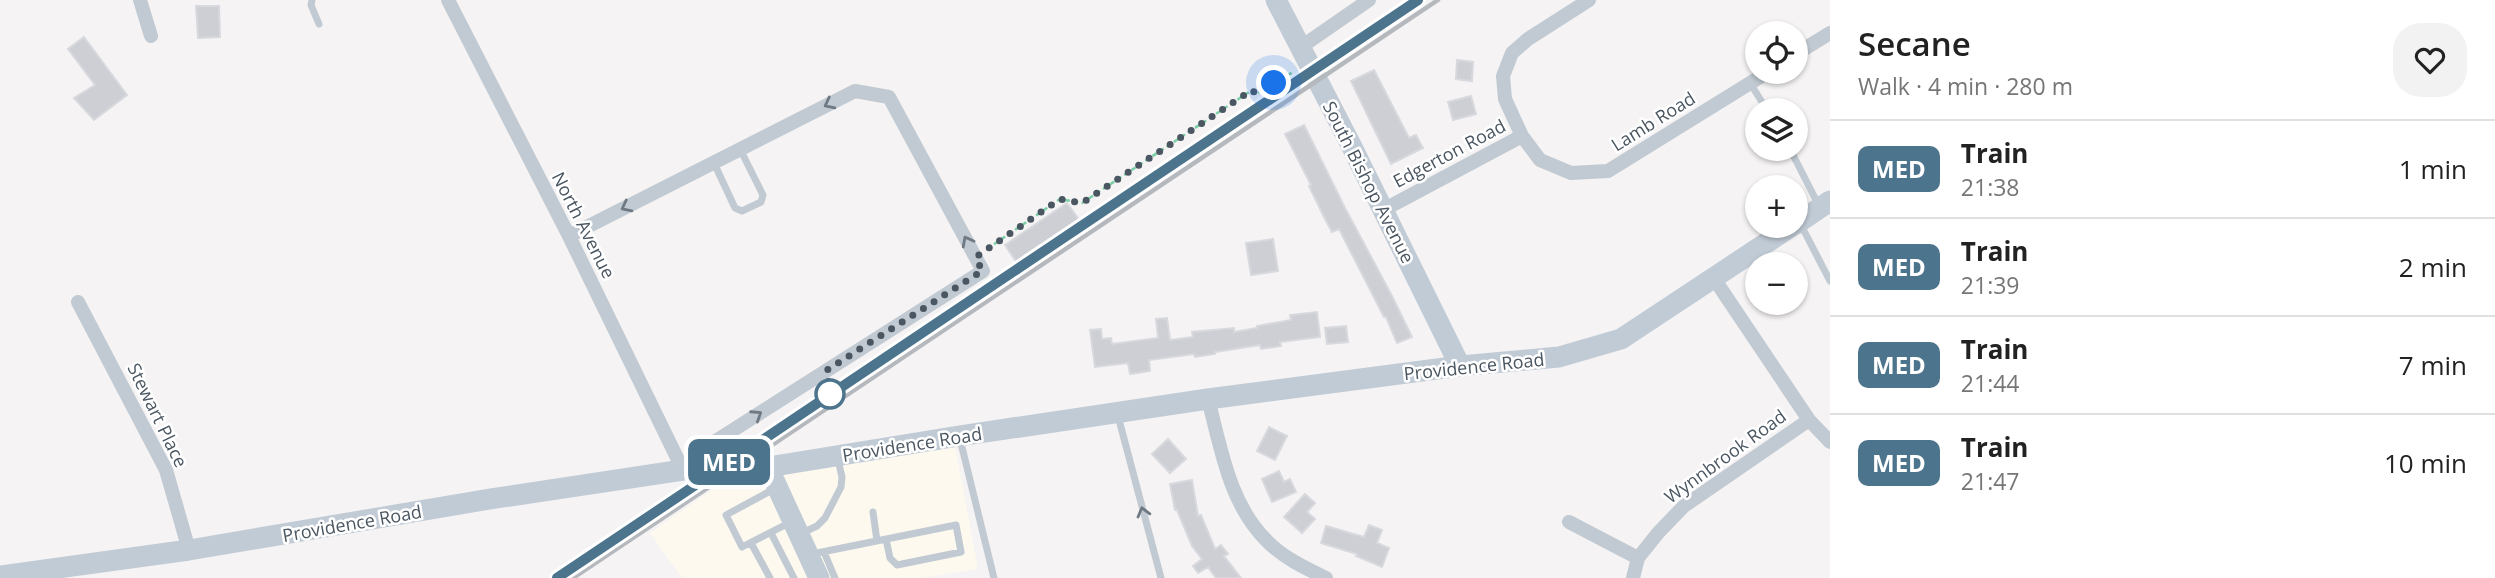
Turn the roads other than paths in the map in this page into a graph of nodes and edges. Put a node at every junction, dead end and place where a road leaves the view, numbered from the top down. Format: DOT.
graph roads {
  1 [pos="140,0"];
  2 [pos="312,0"];
  3 [pos="448,0"];
  4 [pos="1276,0"];
  5 [pos="1369,0"];
  6 [pos="1589,0"];
  7 [pos="319,24"];
  8 [pos="1830,33"];
  9 [pos="151,36"];
  10 [pos="1301,47"];
  11 [pos="1808,47"];
  12 [pos="1748,84"];
  13 [pos="1522,136"];
  14 [pos="740,149"];
  15 [pos="1798,161"];
  16 [pos="713,163"];
  17 [pos="1825,204"];
  18 [pos="1383,210"];
  19 [pos="1808,215"];
  20 [pos="569,236"];
  21 [pos="1773,238"];
  22 [pos="1805,238"];
  23 [pos="1713,277"];
  24 [pos="1830,281"];
  25 [pos="78,302"];
  26 [pos="1460,366"];
  27 [pos="1208,400"];
  28 [pos="1117,412"];
  29 [pos="1809,419"];
  30 [pos="959,436"];
  31 [pos="1830,442"];
  32 [pos="838,456"];
  33 [pos="768,467"];
  34 [pos="683,470"];
  35 [pos="777,488"];
  36 [pos="873,512"];
  37 [pos="1569,522"];
  38 [pos="795,528"];
  39 [pos="771,533"];
  40 [pos="882,540"];
  41 [pos="751,543"];
  42 [pos="189,550"];
  43 [pos="1637,558"];
  44 [pos="813,570"];
  45 [pos="0,576"];
  46 [pos="771,578"];
  47 [pos="994,578"];
  48 [pos="1161,578"];
  49 [pos="1326,578"];
  50 [pos="1633,578"];
  1 -- 9 [label="street"];
  2 -- 7 [label="lane"];
  3 -- 20 [label="street, North Avenue"];
  4 -- 10 [label="street, South Bishop Avenue"];
  5 -- 10 [label="street"];
  6 -- 13 [label="street, Edgerton Road"];
  8 -- 11 [label="street"];
  10 -- 18 [label="street, South Bishop Avenue"];
  12 -- 13 [label="street, Lamb Road"];
  13 -- 18 [label="street, Edgerton Road"];
  14 -- 16 [label="street"];
  14 -- 16 [label="lane"];
  34 -- 14 [label="street, one-way"];
  15 -- 17 [label="lane"];
  16 -- 20 [label="street, one-way"];
  17 -- 19 [label="street, Providence Road"];
  18 -- 26 [label="street, South Bishop Avenue"];
  20 -- 34 [label="street, North Avenue"];
  21 -- 23 [label="street, Providence Road"];
  22 -- 24 [label="lane"];
  23 -- 26 [label="street, Providence Road"];
  23 -- 29 [label="street"];
  25 -- 42 [label="street, Stewart Place"];
  26 -- 27 [label="street, Providence Road"];
  27 -- 28 [label="street, Providence Road"];
  27 -- 49 [label="street"];
  28 -- 30 [label="street, Providence Road"];
  48 -- 28 [label="lane, one-way"];
  29 -- 31 [label="street"];
  29 -- 43 [label="street, Wynnbrook Road"];
  30 -- 32 [label="street, Providence Road"];
  30 -- 47 [label="lane"];
  32 -- 33 [label="street, Providence Road"];
  32 -- 38 [label="lane"];
  33 -- 34 [label="street, Providence Road"];
  33 -- 35 [label="street"];
  34 -- 42 [label="street, Providence Road"];
  35 -- 38 [label="street"];
  35 -- 41 [label="lane"];
  36 -- 40 [label="lane"];
  37 -- 43 [label="street"];
  38 -- 39 [label="lane"];
  38 -- 44 [label="street"];
  39 -- 41 [label="lane"];
  39 -- 44 [label="lane"];
  40 -- 40 [label="lane"];
  40 -- 44 [label="lane"];
  41 -- 46 [label="lane"];
  42 -- 45 [label="street, Providence Road"];
  43 -- 50 [label="street, Wynnbrook Road"];
}
